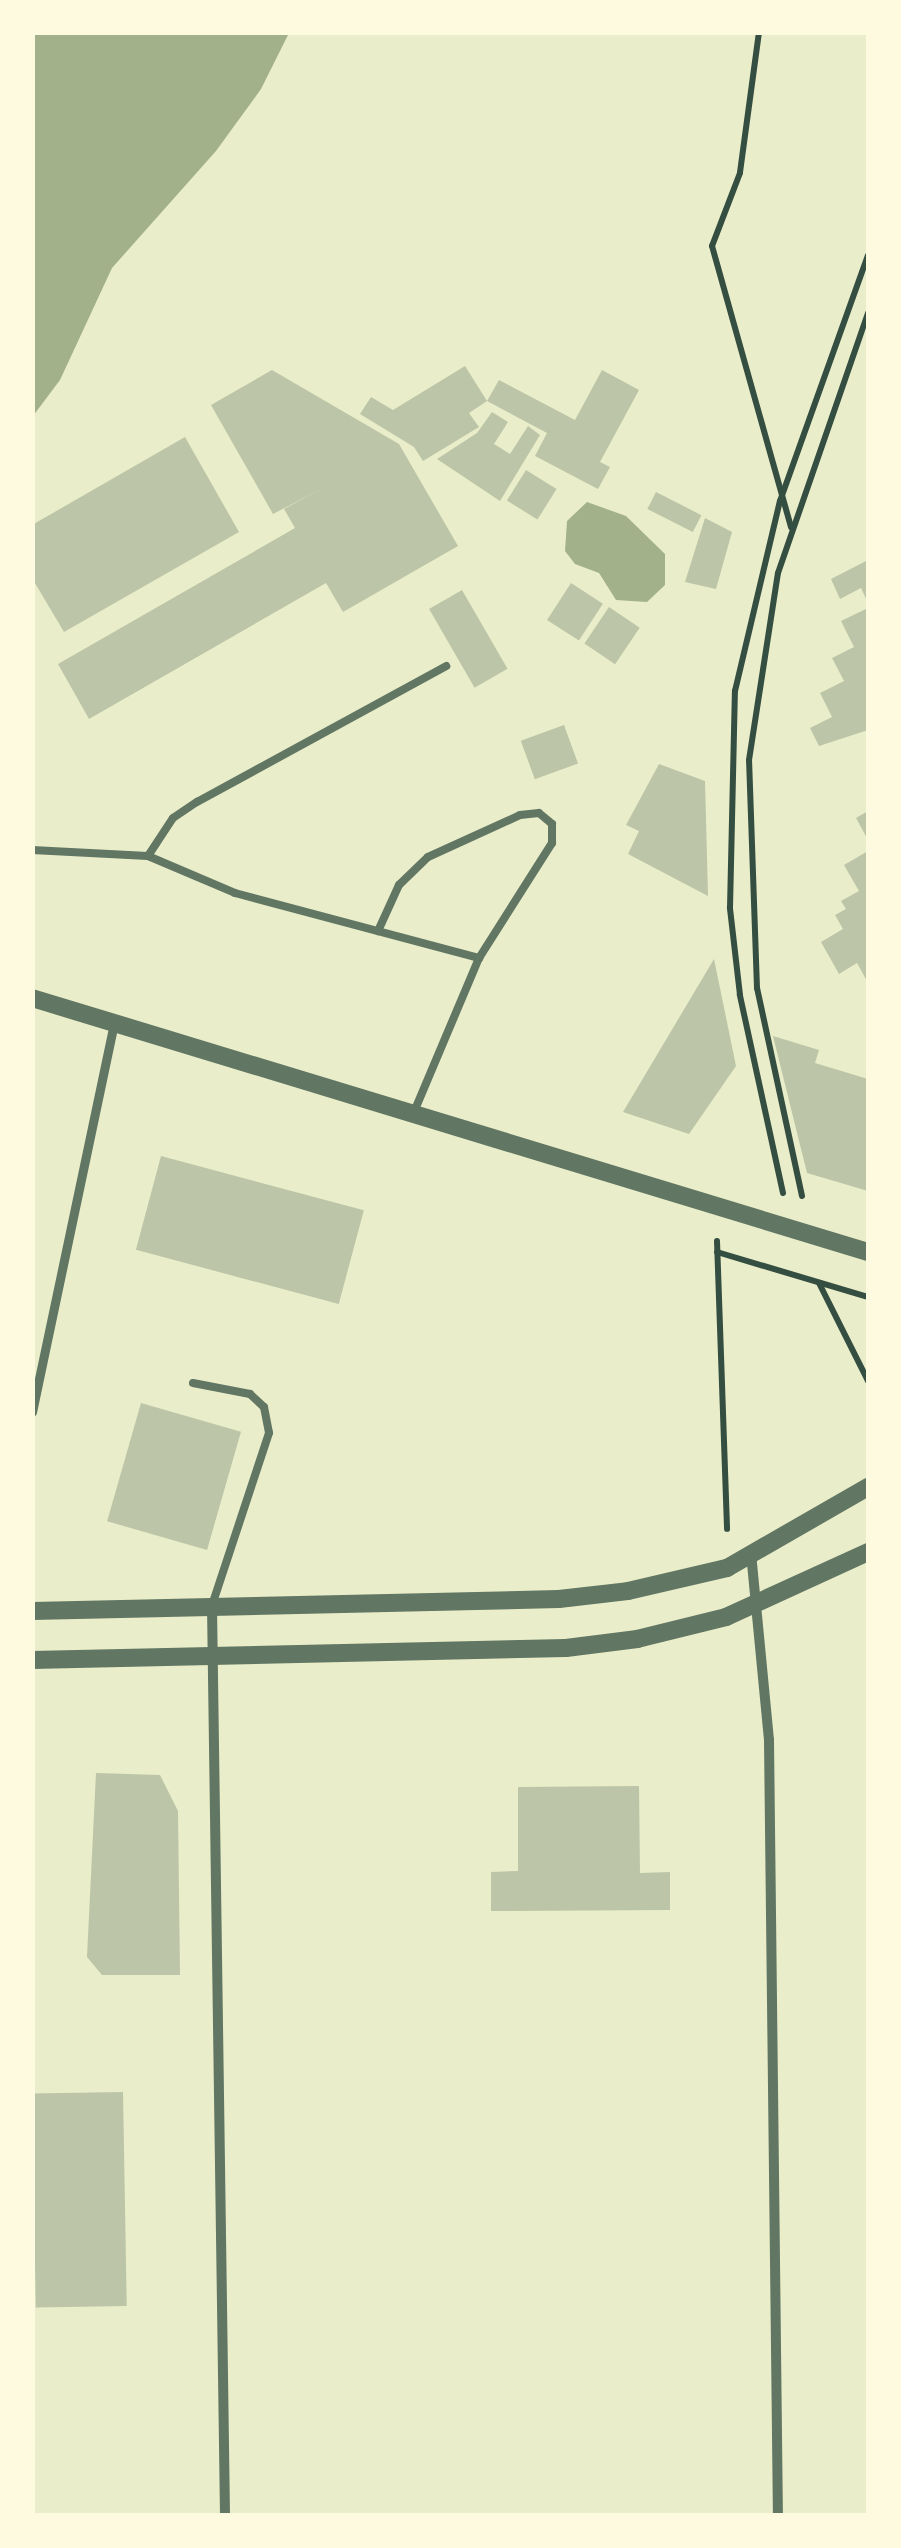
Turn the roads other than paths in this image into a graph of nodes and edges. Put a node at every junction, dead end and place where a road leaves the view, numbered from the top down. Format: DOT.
graph roads {
  1 [pos="446,666"];
  2 [pos="32,850"];
  3 [pos="148,856"];
  4 [pos="378,931"];
  5 [pos="480,958"];
  6 [pos="32,998"];
  7 [pos="114,1023"];
  8 [pos="414,1112"];
  9 [pos="868,1252"];
  10 [pos="192,1383"];
  11 [pos="32,1412"];
  12 [pos="868,1486"];
  13 [pos="751,1552"];
  14 [pos="868,1552"];
  15 [pos="761,1604"];
  16 [pos="212,1606"];
  17 [pos="32,1611"];
  18 [pos="209,1656"];
  19 [pos="32,1660"];
  20 [pos="225,2516"];
  21 [pos="778,2516"];
  1 -- 3 [label="lane"];
  2 -- 3 [label="lane"];
  3 -- 4 [label="lane"];
  4 -- 5 [label="lane"];
  4 -- 5 [label="lane"];
  5 -- 8 [label="lane"];
  6 -- 7 [label="street"];
  7 -- 8 [label="street"];
  7 -- 11 [label="street"];
  8 -- 9 [label="street"];
  10 -- 16 [label="lane"];
  12 -- 13 [label="street"];
  13 -- 15 [label="street"];
  13 -- 16 [label="street"];
  14 -- 15 [label="street"];
  15 -- 18 [label="street"];
  15 -- 21 [label="street"];
  16 -- 17 [label="street"];
  16 -- 18 [label="street"];
  18 -- 19 [label="street"];
  18 -- 20 [label="street"];
}
